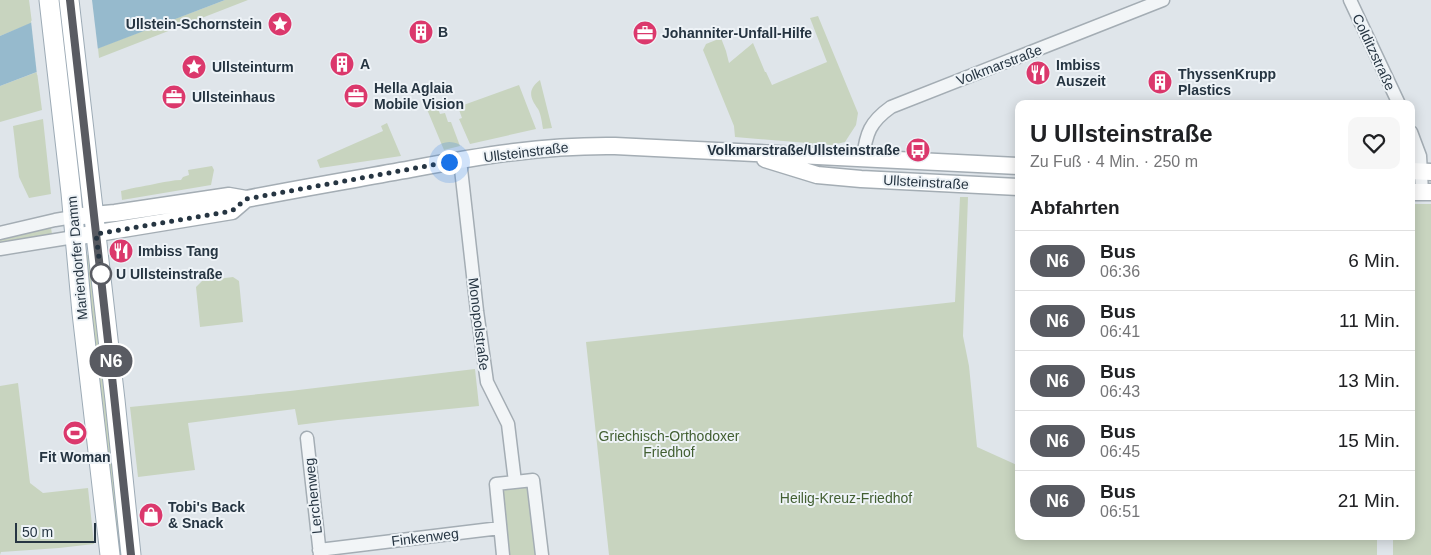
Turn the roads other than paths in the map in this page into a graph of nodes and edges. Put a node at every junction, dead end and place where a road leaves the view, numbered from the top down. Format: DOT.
graph roads {
  1 [pos="70,0"];
  2 [pos="1163,0"];
  3 [pos="1350,0"];
  4 [pos="49,3"];
  5 [pos="1396,100"];
  6 [pos="1415,143"];
  7 [pos="749,154"];
  8 [pos="863,158"];
  9 [pos="460,160"];
  10 [pos="991,164"];
  11 [pos="1015,166"];
  12 [pos="1421,171"];
  13 [pos="861,179"];
  14 [pos="990,186"];
  15 [pos="1015,187"];
  16 [pos="1422,192"];
  17 [pos="246,199"];
  18 [pos="94,215"];
  19 [pos="72,217"];
  20 [pos="0,233"];
  21 [pos="96,234"];
  22 [pos="74,237"];
  23 [pos="0,249"];
  24 [pos="307,438"];
  25 [pos="515,482"];
  26 [pos="500,528"];
  27 [pos="320,553"];
  28 [pos="110,555"];
  29 [pos="131,555"];
  30 [pos="503,555"];
  31 [pos="542,555"];
  1 -- 18 [label="main road, Mariendorfer Damm"];
  2 -- 8 [label="street, Volkmarstraße"];
  3 -- 5 [label="street, Colditzstraße"];
  4 -- 19 [label="main road, Mariendorfer Damm"];
  6 -- 12 [label="street"];
  7 -- 8 [label="street, Ullsteinstraße"];
  7 -- 9 [label="street, Ullsteinstraße"];
  7 -- 13 [label="street, Ullsteinstraße"];
  8 -- 10 [label="street, Ullsteinstraße"];
  8 -- 13 [label="street"];
  9 -- 17 [label="street, Ullsteinstraße"];
  9 -- 25 [label="street, Monopolstraße"];
  10 -- 11 [label="street, Ullsteinstraße"];
  10 -- 14 [label="street"];
  12 -- 16 [label="street"];
  13 -- 14 [label="street, Ullsteinstraße"];
  14 -- 15 [label="street, Ullsteinstraße"];
  17 -- 18 [label="street, Ullsteinstraße"];
  17 -- 21 [label="street, Ullsteinstraße"];
  18 -- 19 [label="street, Ullsteinstraße"];
  18 -- 21 [label="main road, Mariendorfer Damm"];
  19 -- 20 [label="street, Ullsteinstraße"];
  19 -- 22 [label="main road, Mariendorfer Damm"];
  21 -- 22 [label="street, Ullsteinstraße"];
  21 -- 29 [label="main road, Mariendorfer Damm"];
  22 -- 23 [label="street, Ullsteinstraße"];
  22 -- 28 [label="main road, Mariendorfer Damm"];
  24 -- 27 [label="street, Lerchenweg"];
  25 -- 26 [label="street"];
  25 -- 31 [label="street"];
  26 -- 27 [label="street, Finkenweg"];
  26 -- 30 [label="street"];
}
